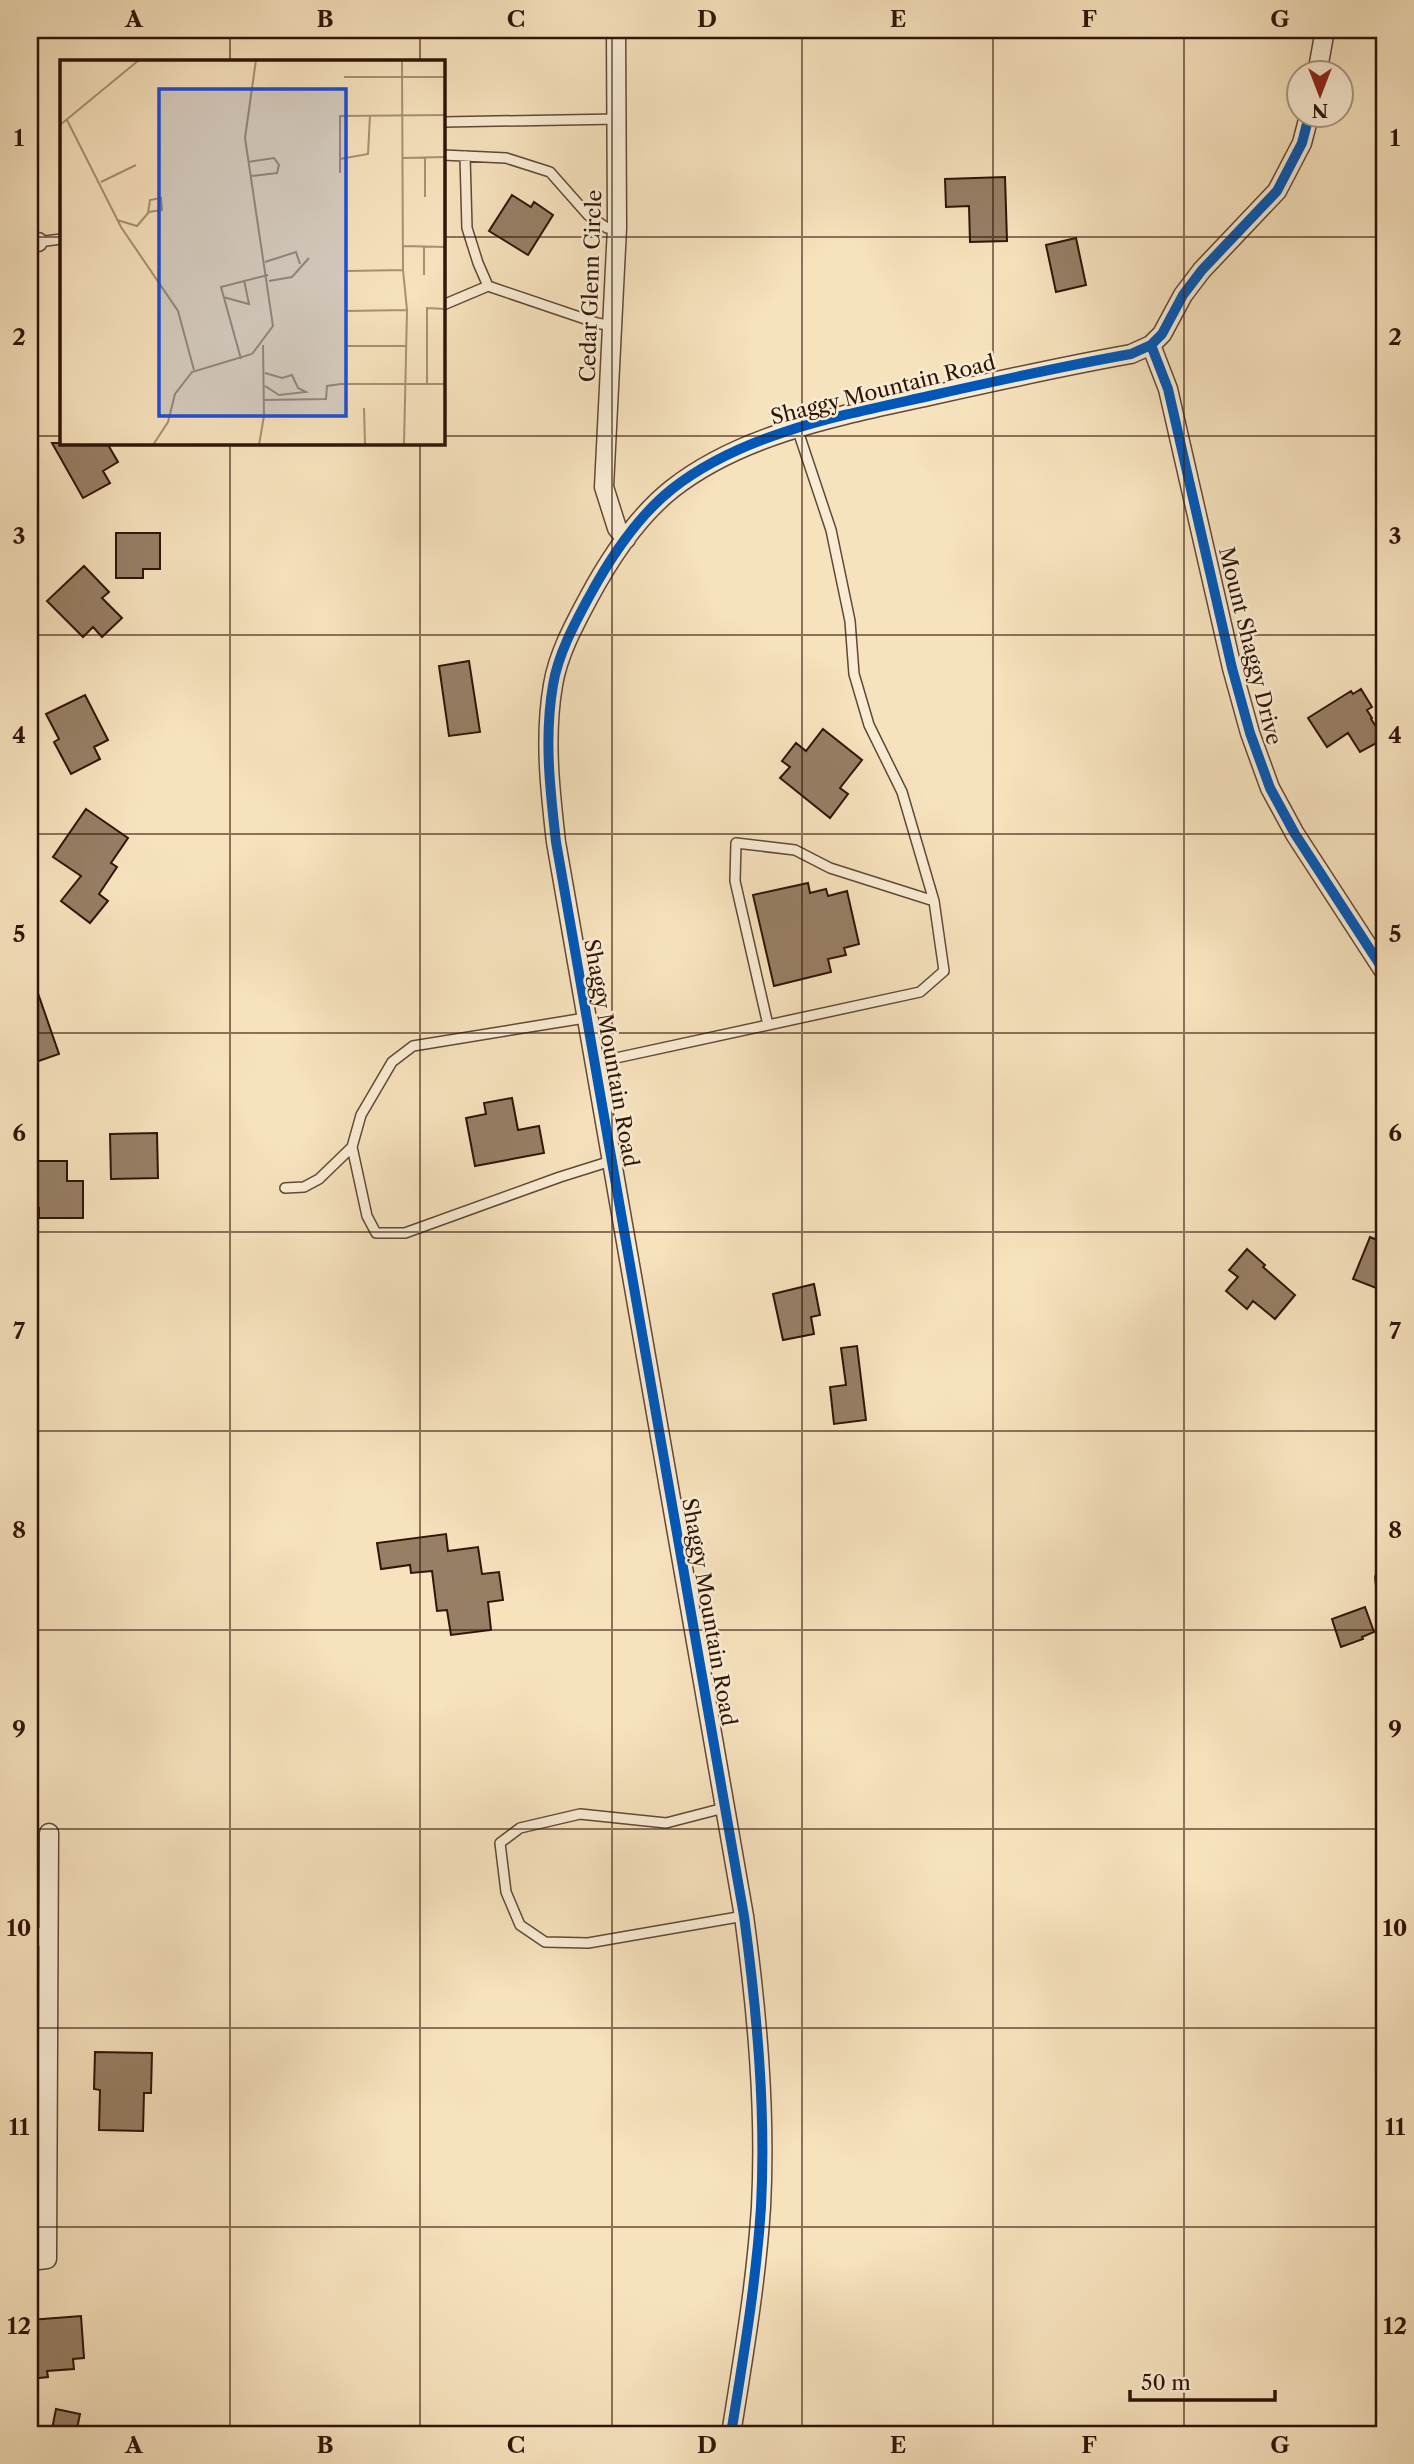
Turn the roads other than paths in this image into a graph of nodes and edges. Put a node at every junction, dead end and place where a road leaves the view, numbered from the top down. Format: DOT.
graph roads {
  1 [pos="616,30"];
  2 [pos="1325,30"];
  3 [pos="1320,60"];
  4 [pos="618,119"];
  5 [pos="444,122"];
  6 [pos="1305,130"];
  7 [pos="444,155"];
  8 [pos="465,156"];
  9 [pos="618,228"];
  10 [pos="60,239"];
  11 [pos="34,242"];
  12 [pos="488,286"];
  13 [pos="444,305"];
  14 [pos="614,326"];
  15 [pos="1151,345"];
  16 [pos="797,428"];
  17 [pos="626,538"];
  18 [pos="934,901"];
  19 [pos="1384,971"];
  20 [pos="585,1018"];
  21 [pos="768,1025"];
  22 [pos="593,1063"];
  23 [pos="352,1147"];
  24 [pos="611,1161"];
  25 [pos="285,1188"];
  26 [pos="1384,1560"];
  27 [pos="1384,1608"];
  28 [pos="724,1808"];
  29 [pos="49,1833"];
  30 [pos="744,1916"];
  31 [pos="30,1937"];
  32 [pos="48,1937"];
  33 [pos="38,2260"];
  34 [pos="731,2434"];
  1 -- 4 [label="street, Cedar Glenn Circle"];
  2 -- 3 [label="street"];
  4 -- 5 [label="lane"];
  4 -- 9 [label="street, Cedar Glenn Circle"];
  6 -- 15 [label="street"];
  7 -- 8 [label="lane"];
  8 -- 9 [label="lane"];
  8 -- 12 [label="lane"];
  9 -- 14 [label="street, Cedar Glenn Circle"];
  10 -- 11 [label="lane"];
  12 -- 13 [label="lane"];
  12 -- 14 [label="lane"];
  14 -- 17 [label="street, Cedar Glenn Circle"];
  15 -- 16 [label="street, Shaggy Mountain Road"];
  15 -- 19 [label="street, Mount Shaggy Drive"];
  16 -- 17 [label="street, Shaggy Mountain Road"];
  16 -- 18 [label="lane"];
  17 -- 20 [label="street, Shaggy Mountain Road"];
  18 -- 21 [label="lane"];
  18 -- 21 [label="lane"];
  20 -- 22 [label="street, Shaggy Mountain Road"];
  20 -- 23 [label="lane"];
  21 -- 22 [label="lane"];
  22 -- 24 [label="street, Shaggy Mountain Road"];
  23 -- 24 [label="lane"];
  23 -- 25 [label="lane"];
  24 -- 28 [label="street, Shaggy Mountain Road"];
  26 -- 27 [label="lane"];
  28 -- 30 [label="street, Shaggy Mountain Road"];
  28 -- 30 [label="lane"];
  29 -- 32 [label="street"];
  30 -- 34 [label="street, Shaggy Mountain Road"];
  31 -- 32 [label="street"];
  32 -- 33 [label="street"];
}
